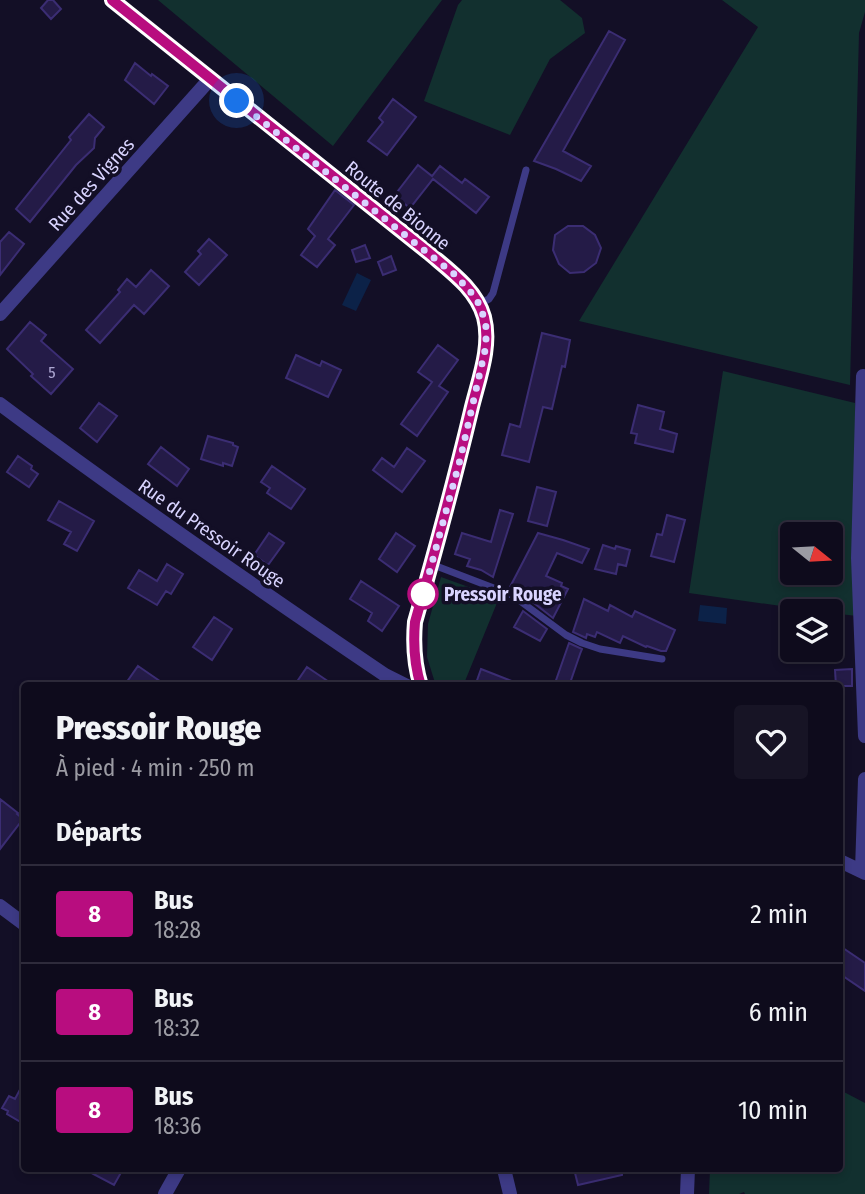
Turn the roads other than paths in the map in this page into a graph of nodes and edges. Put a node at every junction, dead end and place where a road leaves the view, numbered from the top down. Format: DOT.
graph roads {
  1 [pos="112,0"];
  2 [pos="210,79"];
  3 [pos="526,170"];
  4 [pos="479,304"];
  5 [pos="0,314"];
  6 [pos="863,376"];
  7 [pos="0,404"];
  8 [pos="431,564"];
  9 [pos="662,659"];
  10 [pos="398,682"];
  11 [pos="420,682"];
  12 [pos="865,736"];
  13 [pos="865,779"];
  14 [pos="843,862"];
  15 [pos="863,872"];
  16 [pos="0,906"];
  17 [pos="21,921"];
  18 [pos="177,1172"];
  19 [pos="505,1172"];
  20 [pos="688,1172"];
  21 [pos="165,1194"];
  22 [pos="510,1194"];
  23 [pos="687,1194"];
  1 -- 2 [label="street, Route de Bionne"];
  2 -- 4 [label="street, Route de Bionne"];
  2 -- 5 [label="street, Rue des Vignes"];
  3 -- 4 [label="lane"];
  4 -- 8 [label="street, Route de Bionne"];
  6 -- 12 [label="street"];
  7 -- 10 [label="street, Rue du Pressoir Rouge"];
  8 -- 9 [label="lane"];
  8 -- 11 [label="street, Route de Bionne"];
  13 -- 15 [label="street"];
  14 -- 15 [label="street"];
  16 -- 17 [label="street"];
  18 -- 21 [label="street"];
  19 -- 22 [label="street"];
  20 -- 23 [label="street"];
}
